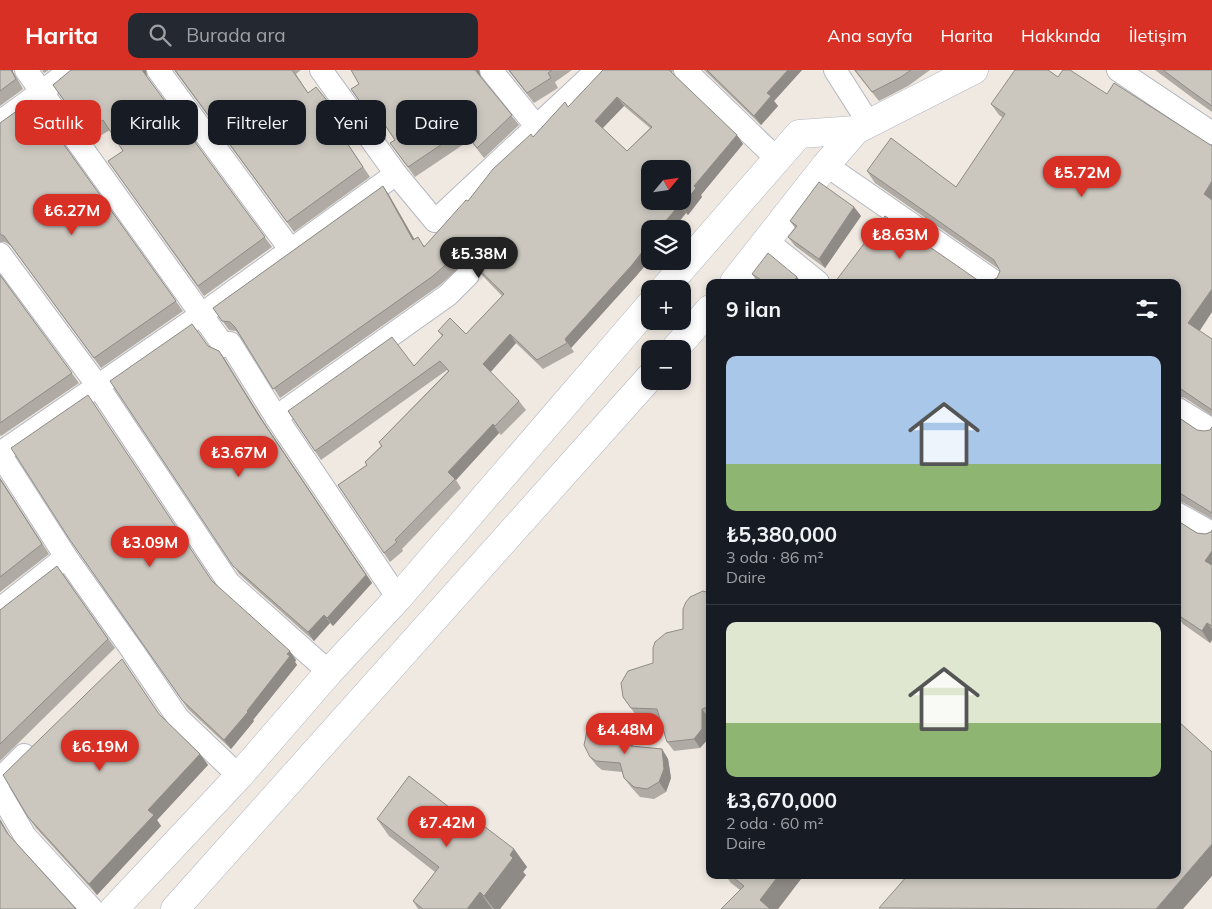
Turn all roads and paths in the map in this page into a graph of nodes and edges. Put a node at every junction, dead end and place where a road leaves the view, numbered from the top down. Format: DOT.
graph roads {
  1 [pos="26,70"];
  2 [pos="71,70"];
  3 [pos="158,70"];
  4 [pos="321,70"];
  5 [pos="491,70"];
  6 [pos="597,70"];
  7 [pos="685,70"];
  8 [pos="835,70"];
  9 [pos="974,70"];
  10 [pos="1118,70"];
  11 [pos="41,92"];
  12 [pos="0,122"];
  13 [pos="536,126"];
  14 [pos="863,128"];
  15 [pos="1212,133"];
  16 [pos="776,158"];
  17 [pos="826,165"];
  18 [pos="396,174"];
  19 [pos="767,241"];
  20 [pos="290,249"];
  21 [pos="0,254"];
  22 [pos="468,275"];
  23 [pos="736,279"];
  24 [pos="814,279"];
  25 [pos="991,279"];
  26 [pos="672,280"];
  27 [pos="202,314"];
  28 [pos="706,314"];
  29 [pos="641,315"];
  30 [pos="683,340"];
  31 [pos="98,386"];
  32 [pos="641,387"];
  33 [pos="1181,411"];
  34 [pos="276,417"];
  35 [pos="1212,430"];
  36 [pos="0,454"];
  37 [pos="1181,516"];
  38 [pos="1212,533"];
  39 [pos="66,557"];
  40 [pos="398,598"];
  41 [pos="0,609"];
  42 [pos="329,672"];
  43 [pos="42,738"];
  44 [pos="238,776"];
  45 [pos="0,779"];
  46 [pos="0,793"];
  47 [pos="92,909"];
  48 [pos="114,909"];
  49 [pos="175,909"];
  1 -- 11 [label="street"];
  2 -- 11 [label="street"];
  3 -- 20 [label="street"];
  4 -- 18 [label="street"];
  5 -- 13 [label="street"];
  6 -- 13 [label="street"];
  7 -- 16 [label="street"];
  8 -- 14 [label="street"];
  9 -- 14 [label="street"];
  10 -- 15 [label="street"];
  11 -- 12 [label="street"];
  11 -- 27 [label="street"];
  13 -- 18 [label="street"];
  14 -- 16 [label="street"];
  14 -- 17 [label="street"];
  16 -- 26 [label="street"];
  17 -- 19 [label="street"];
  17 -- 25 [label="street"];
  18 -- 20 [label="street"];
  19 -- 23 [label="street"];
  19 -- 24 [label="street"];
  20 -- 27 [label="street"];
  21 -- 31 [label="street"];
  22 -- 34 [label="street"];
  27 -- 31 [label="street"];
  27 -- 34 [label="street"];
  28 -- 30 [label="street"];
  29 -- 40 [label="street"];
  31 -- 36 [label="street"];
  31 -- 42 [label="street"];
  32 -- 49 [label="street"];
  33 -- 35 [label="street"];
  34 -- 40 [label="street"];
  36 -- 39 [label="street"];
  37 -- 38 [label="street"];
  39 -- 41 [label="street"];
  39 -- 44 [label="street"];
  40 -- 42 [label="street"];
  42 -- 44 [label="street"];
  43 -- 45 [label="street"];
  44 -- 48 [label="street"];
  46 -- 47 [label="street"];
}
